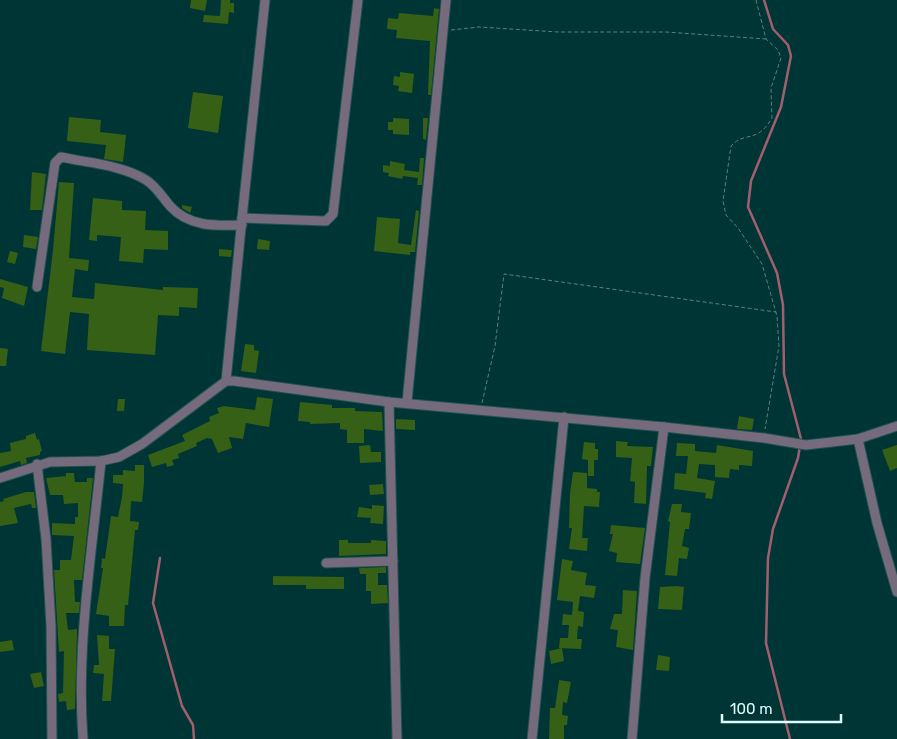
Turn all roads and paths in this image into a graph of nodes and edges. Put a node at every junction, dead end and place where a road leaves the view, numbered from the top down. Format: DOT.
graph roads {
  1 [pos="265,0"];
  2 [pos="358,0"];
  3 [pos="446,0"];
  4 [pos="756,0"];
  5 [pos="443,31"];
  6 [pos="766,39"];
  7 [pos="242,222"];
  8 [pos="37,287"];
  9 [pos="776,312"];
  10 [pos="226,382"];
  11 [pos="389,402"];
  12 [pos="408,402"];
  13 [pos="481,408"];
  14 [pos="564,417"];
  15 [pos="897,426"];
  16 [pos="664,427"];
  17 [pos="768,438"];
  18 [pos="858,438"];
  19 [pos="101,461"];
  20 [pos="37,464"];
  21 [pos="0,478"];
  22 [pos="393,561"];
  23 [pos="326,563"];
  24 [pos="897,592"];
  25 [pos="52,739"];
  26 [pos="83,739"];
  27 [pos="397,739"];
  28 [pos="532,739"];
  29 [pos="632,739"];
  1 -- 7 [label="street"];
  2 -- 7 [label="street"];
  3 -- 5 [label="street"];
  4 -- 6 [label="path"];
  5 -- 6 [label="path"];
  5 -- 12 [label="street"];
  6 -- 9 [label="path"];
  7 -- 8 [label="street"];
  7 -- 10 [label="street"];
  9 -- 13 [label="path"];
  9 -- 17 [label="path"];
  10 -- 11 [label="street"];
  10 -- 19 [label="street"];
  11 -- 12 [label="street"];
  11 -- 22 [label="street"];
  12 -- 13 [label="street"];
  13 -- 14 [label="street"];
  14 -- 16 [label="street"];
  14 -- 28 [label="street"];
  15 -- 18 [label="street"];
  16 -- 17 [label="street"];
  16 -- 29 [label="street"];
  17 -- 18 [label="street"];
  18 -- 24 [label="street"];
  19 -- 20 [label="street"];
  19 -- 26 [label="street"];
  20 -- 21 [label="street"];
  20 -- 25 [label="street"];
  22 -- 23 [label="street"];
  22 -- 27 [label="street"];
}
